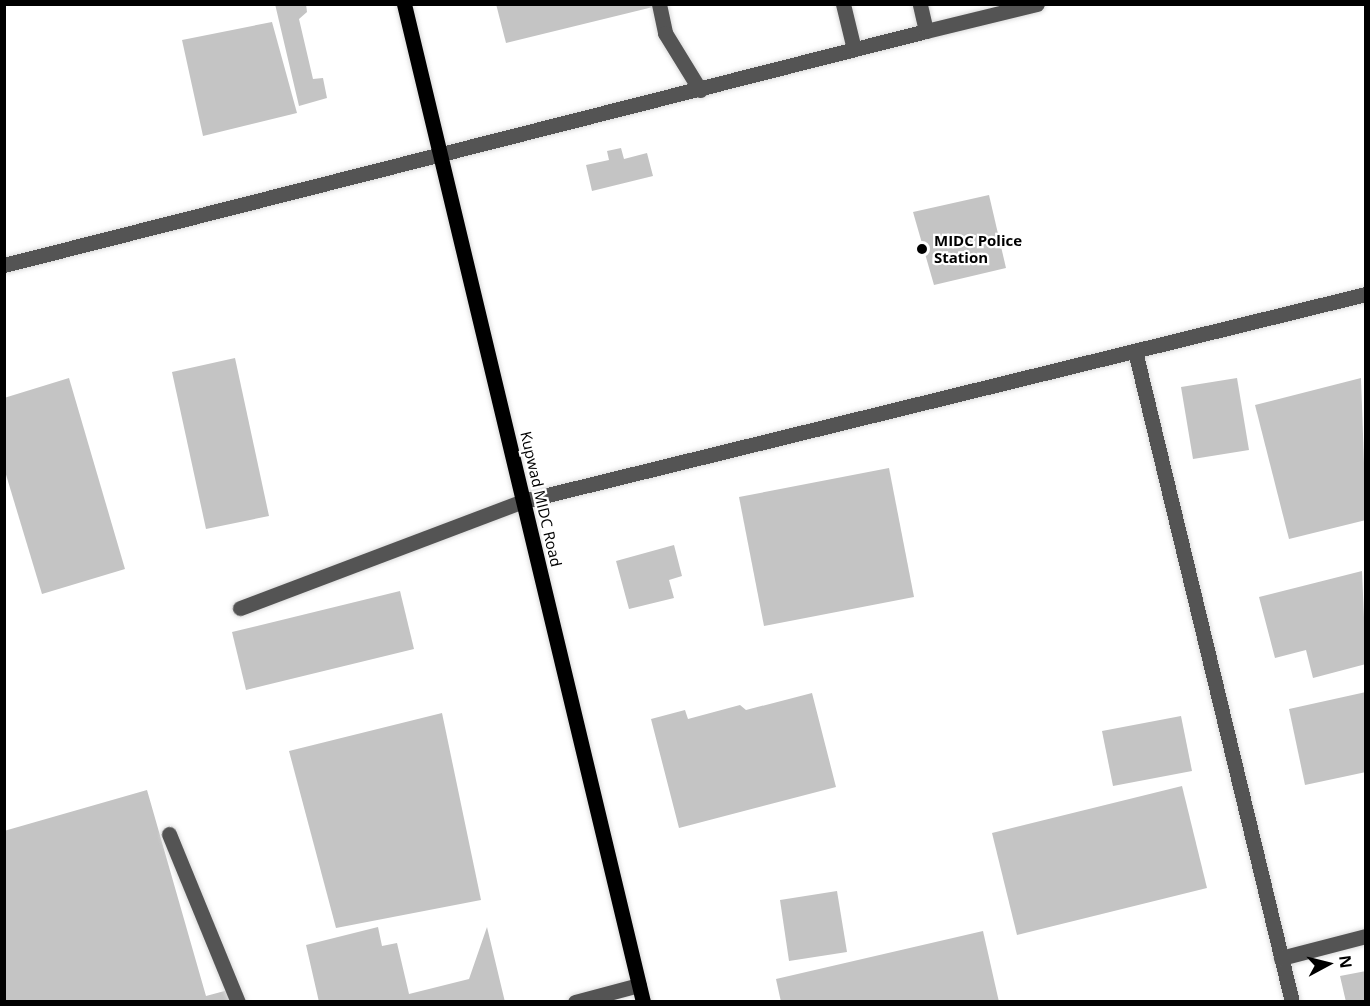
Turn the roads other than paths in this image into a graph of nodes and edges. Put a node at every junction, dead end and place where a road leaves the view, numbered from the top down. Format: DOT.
graph roads {
  1 [pos="404,4"];
  2 [pos="659,4"];
  3 [pos="843,4"];
  4 [pos="920,4"];
  5 [pos="1037,4"];
  6 [pos="926,31"];
  7 [pos="854,49"];
  8 [pos="700,90"];
  9 [pos="441,159"];
  10 [pos="4,266"];
  11 [pos="1365,294"];
  12 [pos="1135,351"];
  13 [pos="523,501"];
  14 [pos="240,608"];
  15 [pos="169,834"];
  16 [pos="1365,936"];
  17 [pos="1281,958"];
  18 [pos="639,985"];
  19 [pos="238,1002"];
  20 [pos="575,1002"];
  21 [pos="643,1002"];
  22 [pos="1292,1002"];
  1 -- 9 [label="main road, Kupwad MIDC Road"];
  2 -- 8 [label="street"];
  3 -- 7 [label="street"];
  4 -- 6 [label="street"];
  5 -- 6 [label="street"];
  6 -- 7 [label="street"];
  7 -- 8 [label="street"];
  8 -- 9 [label="street"];
  9 -- 10 [label="street"];
  9 -- 13 [label="main road, Kupwad MIDC Road"];
  11 -- 12 [label="street"];
  12 -- 13 [label="street"];
  12 -- 17 [label="street"];
  13 -- 14 [label="street"];
  13 -- 18 [label="main road, Kupwad MIDC Road"];
  15 -- 19 [label="street"];
  16 -- 17 [label="street"];
  17 -- 22 [label="street"];
  18 -- 20 [label="street"];
  18 -- 21 [label="main road, Kupwad MIDC Road"];
}
